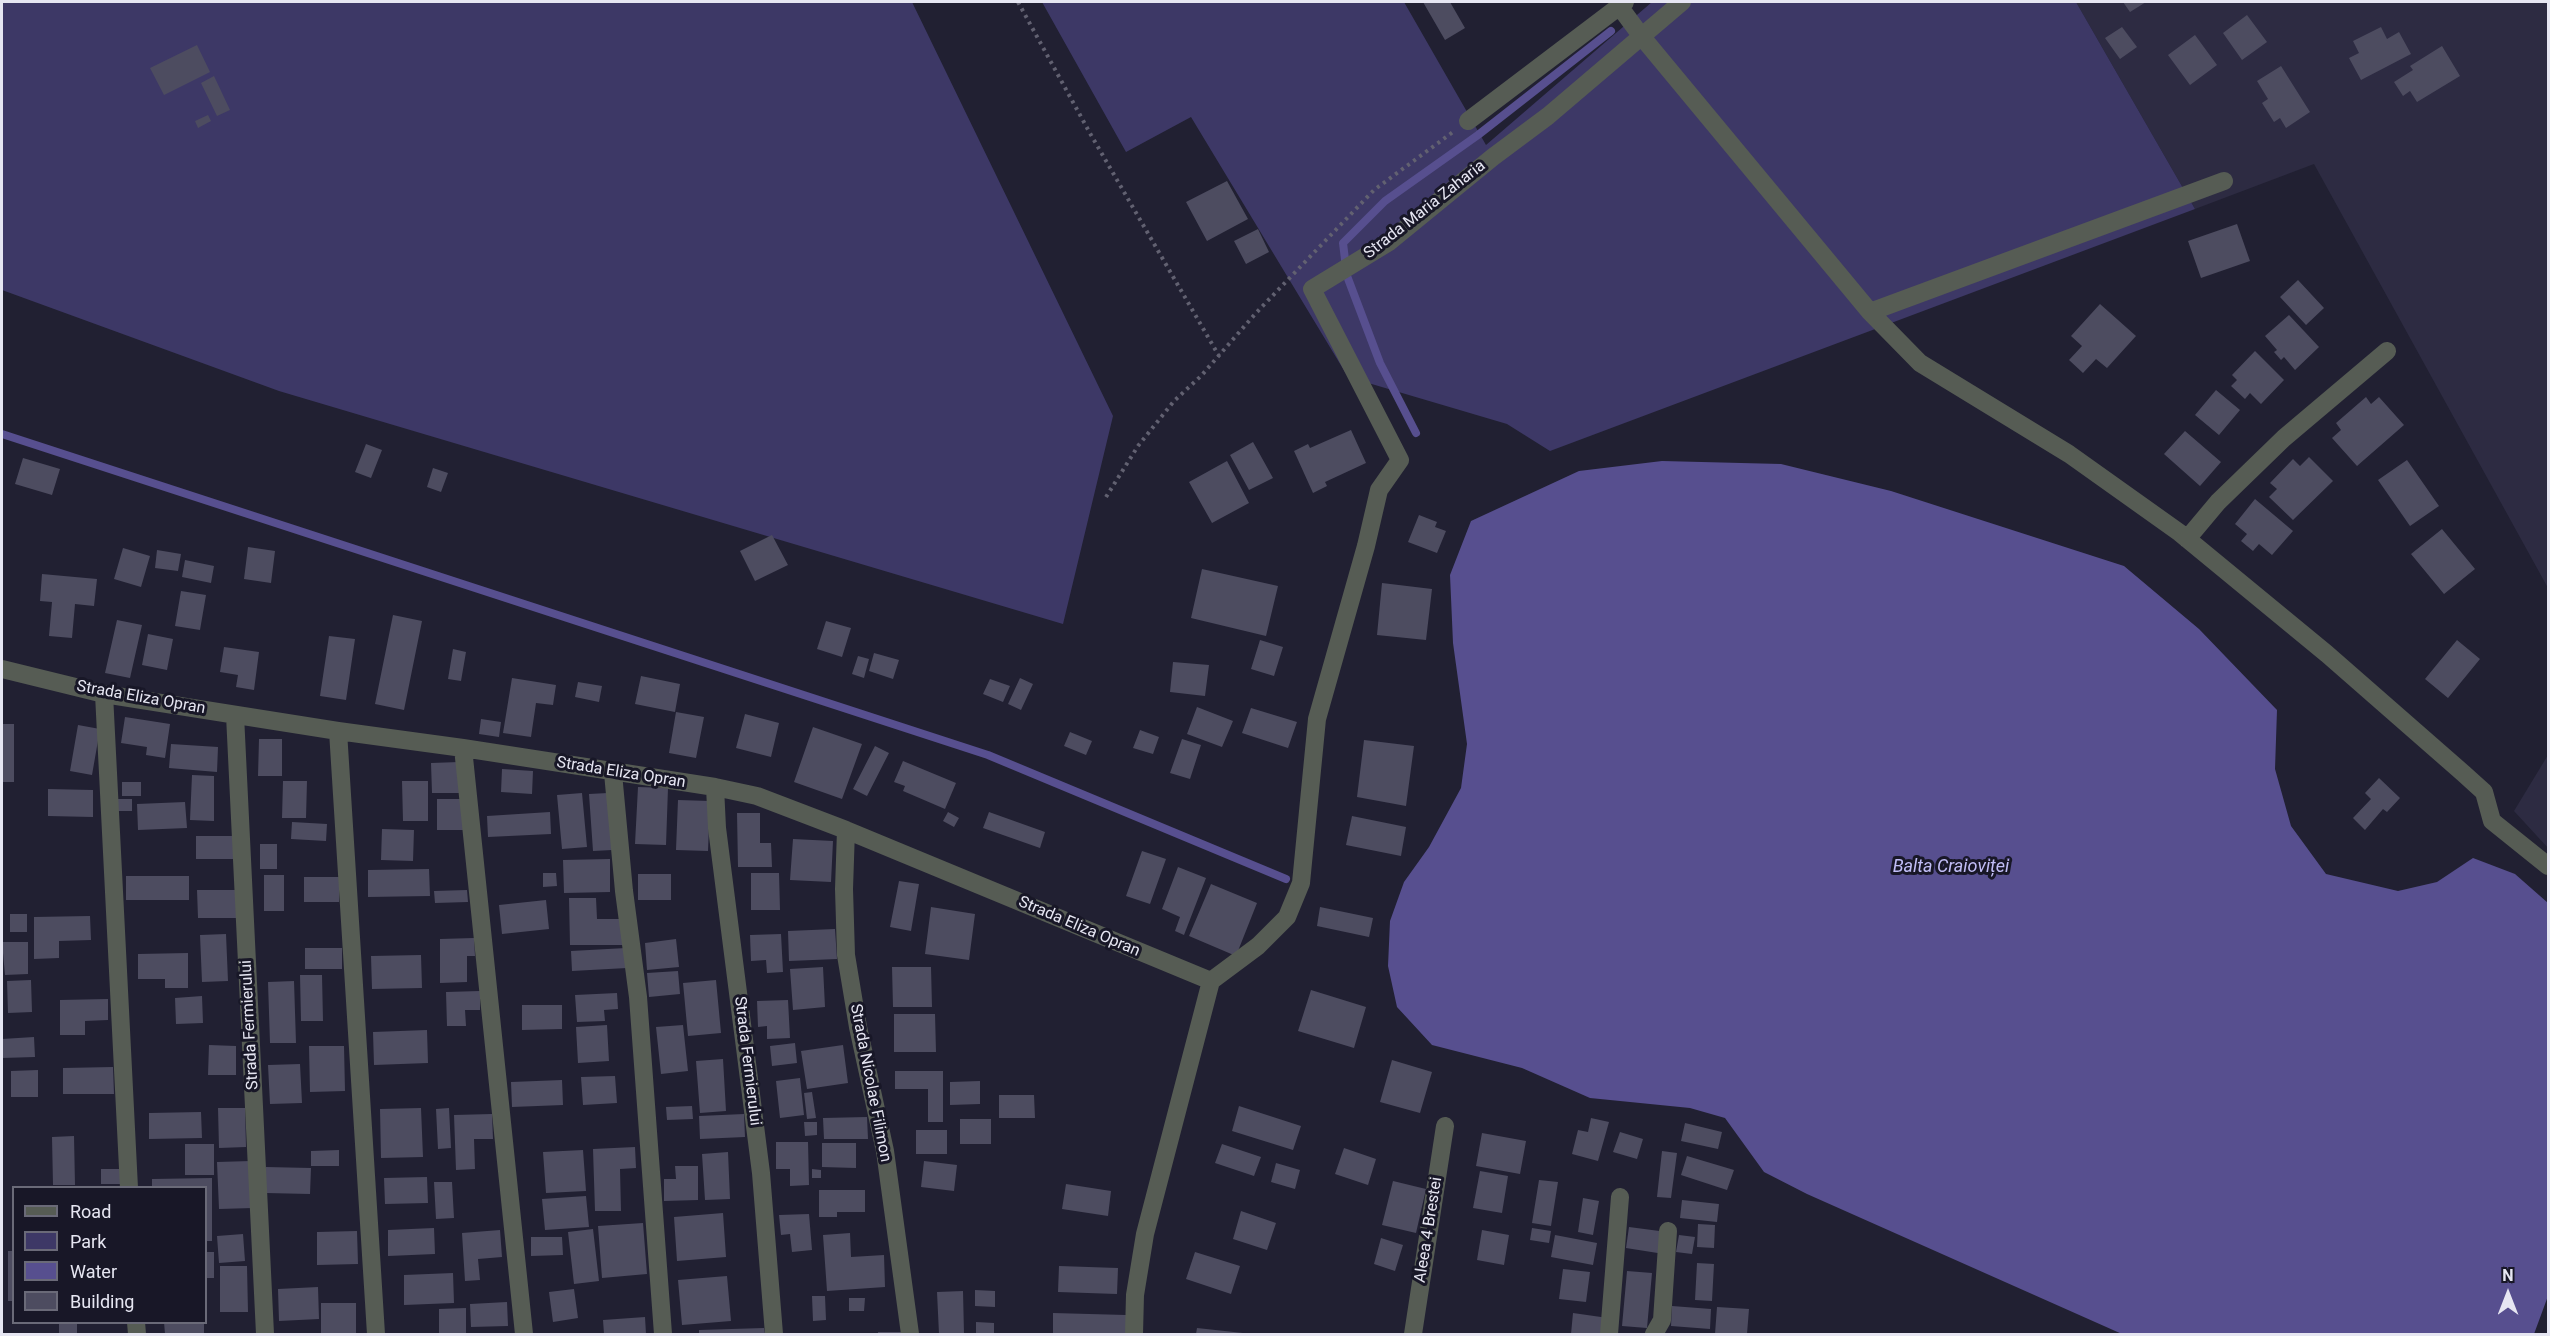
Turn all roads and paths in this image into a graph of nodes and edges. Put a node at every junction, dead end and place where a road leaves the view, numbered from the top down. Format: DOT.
graph roads {
  1 [pos="1018,2"];
  2 [pos="1682,2"];
  3 [pos="1622,4"];
  4 [pos="1642,37"];
  5 [pos="1468,121"];
  6 [pos="2224,181"];
  7 [pos="1870,312"];
  8 [pos="2387,351"];
  9 [pos="1219,356"];
  10 [pos="1106,497"];
  11 [pos="2187,539"];
  12 [pos="2,669"];
  13 [pos="104,694"];
  14 [pos="235,715"];
  15 [pos="338,731"];
  16 [pos="463,748"];
  17 [pos="613,772"];
  18 [pos="715,787"];
  19 [pos="846,830"];
  20 [pos="2548,866"];
  21 [pos="1210,981"];
  22 [pos="1445,1126"];
  23 [pos="129,1186"];
  24 [pos="1620,1197"];
  25 [pos="1668,1231"];
  26 [pos="265,1335"];
  27 [pos="376,1335"];
  28 [pos="524,1335"];
  29 [pos="663,1335"];
  30 [pos="774,1335"];
  31 [pos="910,1335"];
  32 [pos="1134,1335"];
  33 [pos="1413,1335"];
  34 [pos="1608,1335"];
  35 [pos="1654,1335"];
  1 -- 9 [label="path"];
  2 -- 4 [label="street, Strada Maria Zaharia"];
  3 -- 4 [label="street"];
  3 -- 5 [label="street"];
  4 -- 7 [label="street"];
  4 -- 21 [label="street, Strada Maria Zaharia"];
  5 -- 9 [label="path"];
  6 -- 7 [label="street"];
  7 -- 11 [label="street"];
  8 -- 11 [label="street"];
  9 -- 10 [label="path"];
  11 -- 20 [label="street"];
  12 -- 13 [label="street, Strada Eliza Opran"];
  13 -- 14 [label="street, Strada Eliza Opran"];
  13 -- 23 [label="street"];
  14 -- 15 [label="street, Strada Eliza Opran"];
  14 -- 26 [label="street, Strada Fermierului"];
  15 -- 16 [label="street, Strada Eliza Opran"];
  15 -- 27 [label="street"];
  16 -- 17 [label="street, Strada Eliza Opran"];
  16 -- 28 [label="street"];
  17 -- 18 [label="street, Strada Eliza Opran"];
  17 -- 29 [label="street"];
  18 -- 19 [label="street, Strada Eliza Opran"];
  18 -- 30 [label="street, Strada Fermierului"];
  19 -- 21 [label="street, Strada Eliza Opran"];
  19 -- 31 [label="street, Strada Nicolae Filimon"];
  21 -- 32 [label="street"];
  22 -- 33 [label="street, Aleea 4 Brestei"];
  24 -- 34 [label="street"];
  25 -- 35 [label="street"];
}
